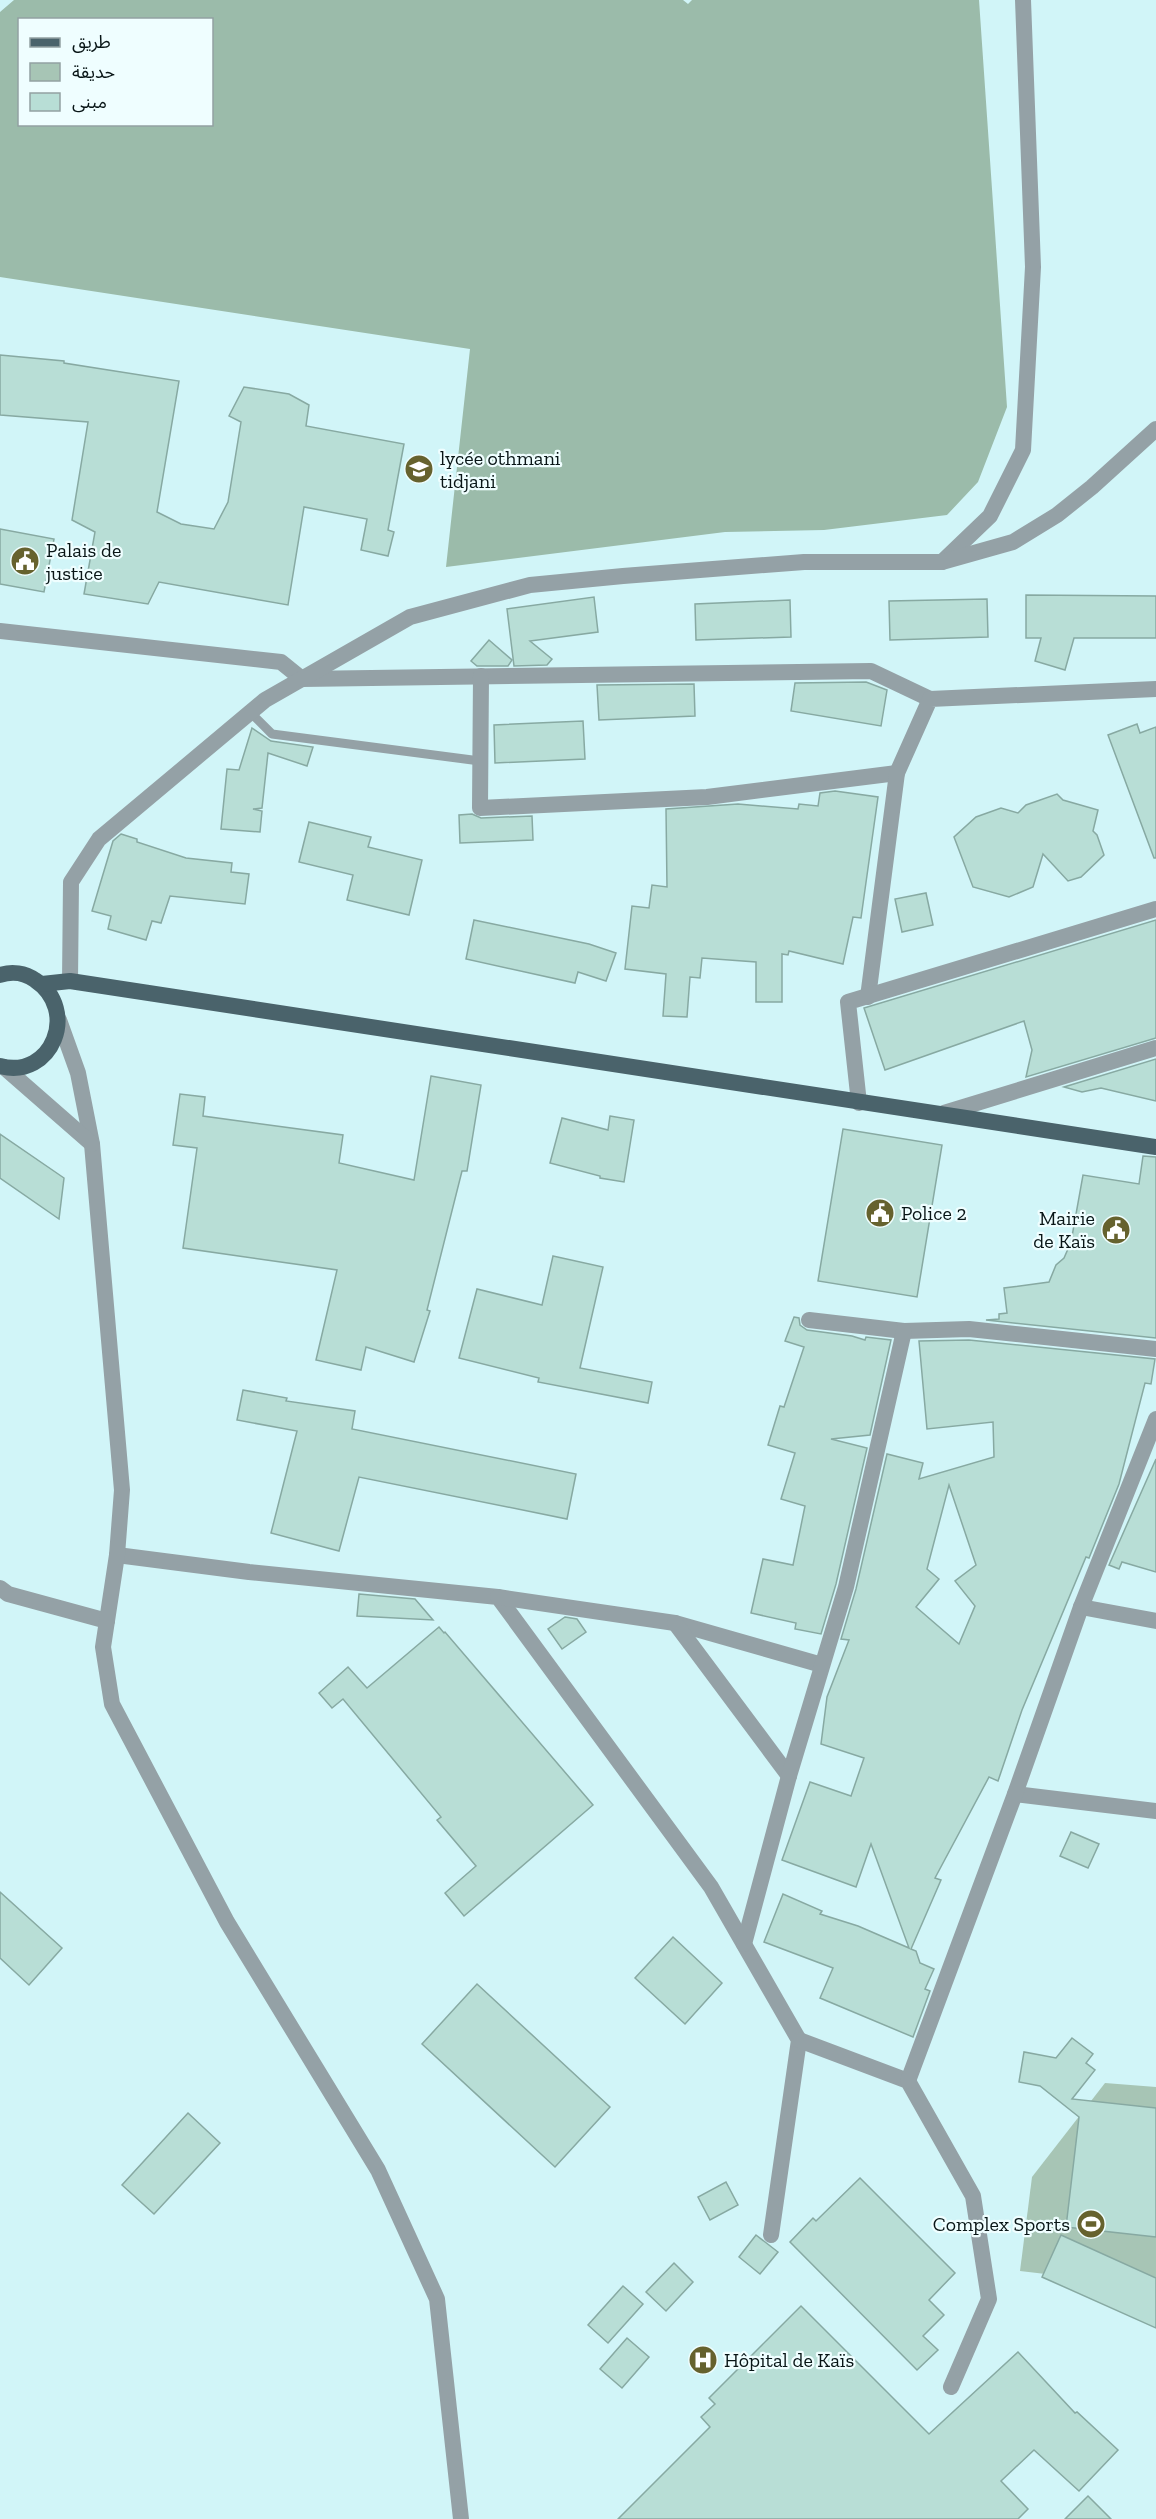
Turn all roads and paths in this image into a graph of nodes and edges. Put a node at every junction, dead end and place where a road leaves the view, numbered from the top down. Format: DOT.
graph roads {
  1 [pos="1023,0"];
  2 [pos="1156,429"];
  3 [pos="942,562"];
  4 [pos="0,631"];
  5 [pos="481,676"];
  6 [pos="302,679"];
  7 [pos="1156,689"];
  8 [pos="930,699"];
  9 [pos="250,712"];
  10 [pos="480,761"];
  11 [pos="897,773"];
  12 [pos="1156,909"];
  13 [pos="0,975"];
  14 [pos="70,981"];
  15 [pos="42,984"];
  16 [pos="868,997"];
  17 [pos="59,1020"];
  18 [pos="1156,1048"];
  19 [pos="2,1067"];
  20 [pos="859,1103"];
  21 [pos="944,1113"];
  22 [pos="92,1144"];
  23 [pos="1156,1147"];
  24 [pos="809,1320"];
  25 [pos="904,1331"];
  26 [pos="1156,1349"];
  27 [pos="1156,1419"];
  28 [pos="117,1555"];
  29 [pos="0,1588"];
  30 [pos="498,1597"];
  31 [pos="1081,1606"];
  32 [pos="107,1621"];
  33 [pos="1156,1621"];
  34 [pos="675,1623"];
  35 [pos="822,1665"];
  36 [pos="789,1776"];
  37 [pos="1015,1794"];
  38 [pos="1156,1811"];
  39 [pos="744,1944"];
  40 [pos="799,2040"];
  41 [pos="908,2081"];
  42 [pos="771,2235"];
  43 [pos="951,2387"];
  44 [pos="460,2519"];
  1 -- 3 [label="street"];
  2 -- 3 [label="street"];
  3 -- 6 [label="street"];
  4 -- 6 [label="street"];
  5 -- 6 [label="street"];
  5 -- 8 [label="street"];
  5 -- 10 [label="street"];
  6 -- 9 [label="street"];
  7 -- 8 [label="street"];
  8 -- 11 [label="street"];
  9 -- 10 [label="lane"];
  9 -- 14 [label="street"];
  10 -- 11 [label="street"];
  11 -- 16 [label="street"];
  12 -- 16 [label="street"];
  13 -- 15 [label="main road"];
  14 -- 15 [label="main road"];
  14 -- 20 [label="main road"];
  15 -- 17 [label="main road"];
  16 -- 20 [label="street"];
  17 -- 19 [label="main road"];
  17 -- 22 [label="street"];
  18 -- 21 [label="street"];
  19 -- 22 [label="street"];
  20 -- 21 [label="main road"];
  21 -- 23 [label="main road"];
  22 -- 28 [label="street"];
  24 -- 25 [label="street"];
  25 -- 26 [label="street"];
  25 -- 35 [label="street"];
  27 -- 31 [label="street"];
  28 -- 30 [label="street"];
  28 -- 32 [label="street"];
  29 -- 32 [label="street"];
  30 -- 34 [label="street"];
  30 -- 39 [label="street"];
  31 -- 33 [label="street"];
  31 -- 37 [label="street"];
  32 -- 44 [label="street"];
  34 -- 35 [label="street"];
  34 -- 36 [label="street"];
  35 -- 36 [label="street"];
  36 -- 39 [label="street"];
  37 -- 38 [label="street"];
  37 -- 41 [label="street"];
  39 -- 40 [label="street"];
  40 -- 41 [label="street"];
  40 -- 42 [label="street"];
  41 -- 43 [label="street"];
}
